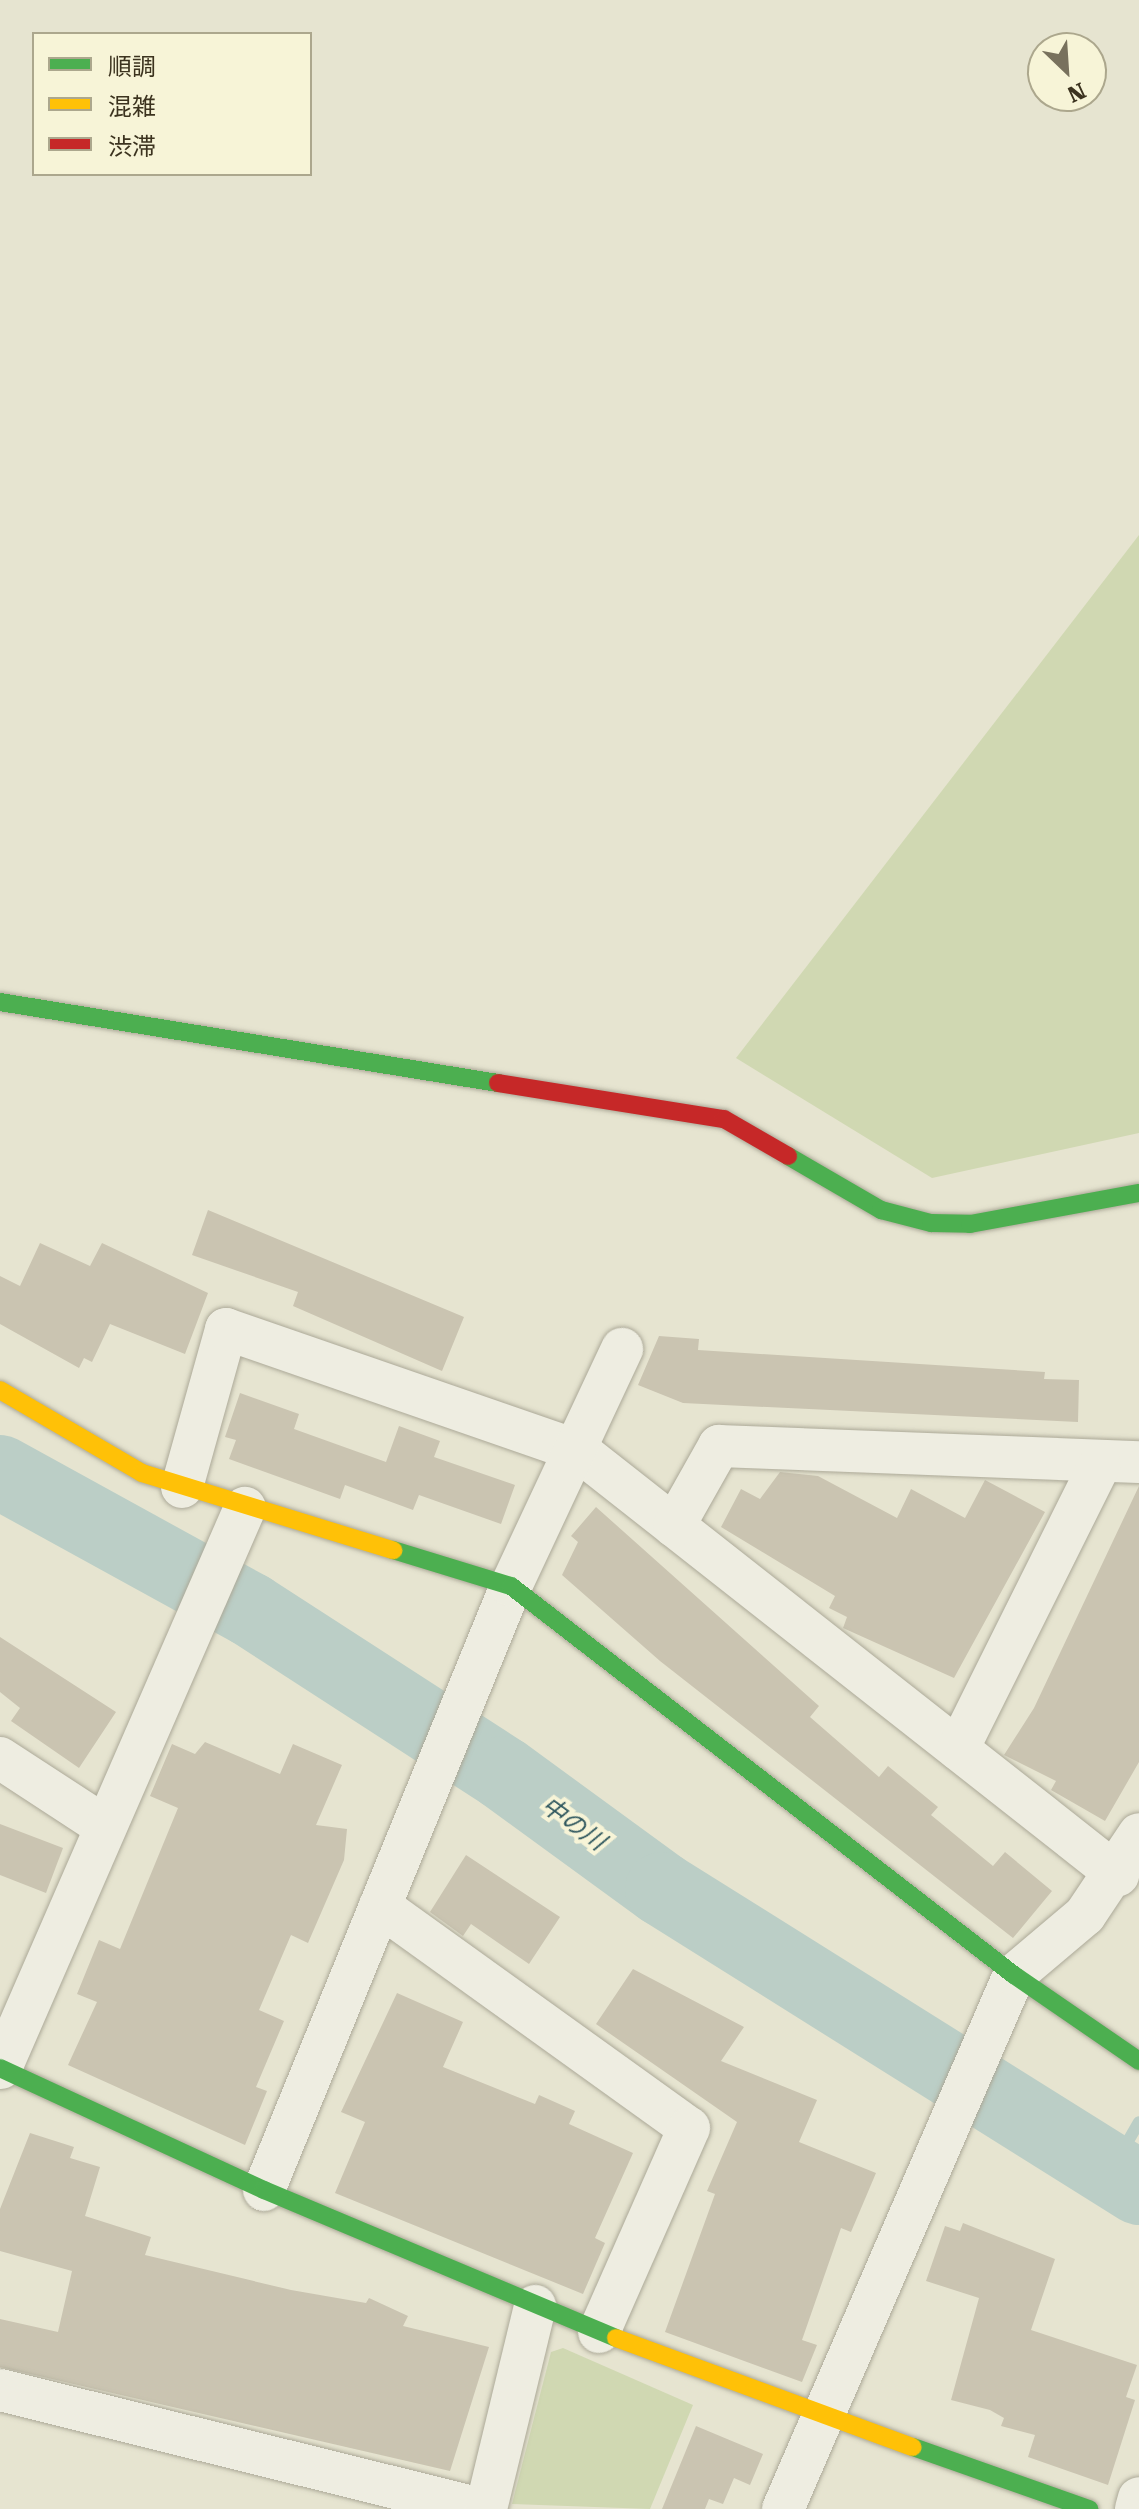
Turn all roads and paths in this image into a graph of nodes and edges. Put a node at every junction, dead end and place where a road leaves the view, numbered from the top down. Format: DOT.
graph roads {
  1 [pos="0,1002"];
  2 [pos="1139,1193"];
  3 [pos="622,1349"];
  4 [pos="0,1390"];
  5 [pos="579,1451"];
  6 [pos="1120,1463"];
  7 [pos="182,1487"];
  8 [pos="245,1508"];
  9 [pos="674,1526"];
  10 [pos="511,1586"];
  11 [pos="958,1749"];
  12 [pos="0,1758"];
  13 [pos="106,1827"];
  14 [pos="1139,1834"];
  15 [pos="1118,1875"];
  16 [pos="380,1906"];
  17 [pos="1014,1975"];
  18 [pos="1139,2061"];
  19 [pos="0,2069"];
  20 [pos="264,2190"];
  21 [pos="535,2306"];
  22 [pos="599,2332"];
  23 [pos="0,2390"];
  24 [pos="819,2417"];
  25 [pos="1139,2498"];
  26 [pos="484,2509"];
  27 [pos="783,2509"];
  28 [pos="1089,2509"];
  29 [pos="1136,2509"];
  1 -- 2 [label="street"];
  3 -- 5 [label="street"];
  4 -- 7 [label="street"];
  5 -- 7 [label="street"];
  5 -- 9 [label="street"];
  5 -- 10 [label="street"];
  6 -- 9 [label="street"];
  6 -- 11 [label="street"];
  7 -- 8 [label="street"];
  8 -- 10 [label="street"];
  8 -- 13 [label="street"];
  9 -- 11 [label="street"];
  10 -- 16 [label="street"];
  10 -- 17 [label="street"];
  11 -- 15 [label="street"];
  12 -- 13 [label="street"];
  13 -- 19 [label="street"];
  14 -- 15 [label="street"];
  15 -- 17 [label="street"];
  16 -- 20 [label="street"];
  16 -- 22 [label="street"];
  17 -- 18 [label="street"];
  17 -- 24 [label="street"];
  19 -- 20 [label="street"];
  20 -- 21 [label="street"];
  21 -- 22 [label="street"];
  21 -- 26 [label="street"];
  22 -- 24 [label="street"];
  23 -- 26 [label="street"];
  24 -- 27 [label="street"];
  24 -- 28 [label="street"];
  25 -- 29 [label="street"];
}
